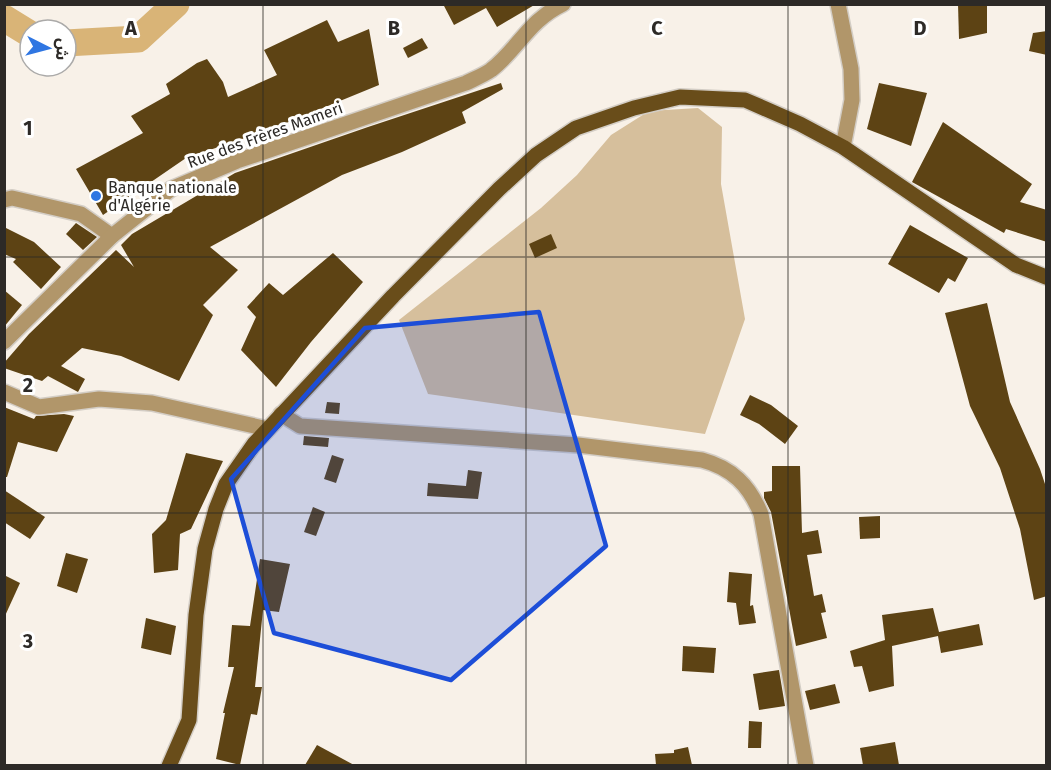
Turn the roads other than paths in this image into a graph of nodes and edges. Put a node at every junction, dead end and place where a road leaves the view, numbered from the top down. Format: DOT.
graph roads {
  1 [pos="563,4"];
  2 [pos="838,4"];
  3 [pos="843,147"];
  4 [pos="4,200"];
  5 [pos="112,236"];
  6 [pos="1047,277"];
  7 [pos="4,342"];
  8 [pos="4,392"];
  9 [pos="281,414"];
  10 [pos="268,429"];
  11 [pos="169,765"];
  12 [pos="806,765"];
  1 -- 5 [label="street, Rue des Frères Mameri"];
  2 -- 3 [label="street"];
  3 -- 6 [label="main road"];
  3 -- 9 [label="main road"];
  4 -- 5 [label="street"];
  5 -- 7 [label="street, Rue des Frères Mameri"];
  8 -- 10 [label="street"];
  9 -- 10 [label="main road"];
  9 -- 12 [label="street"];
  10 -- 11 [label="main road"];
}
